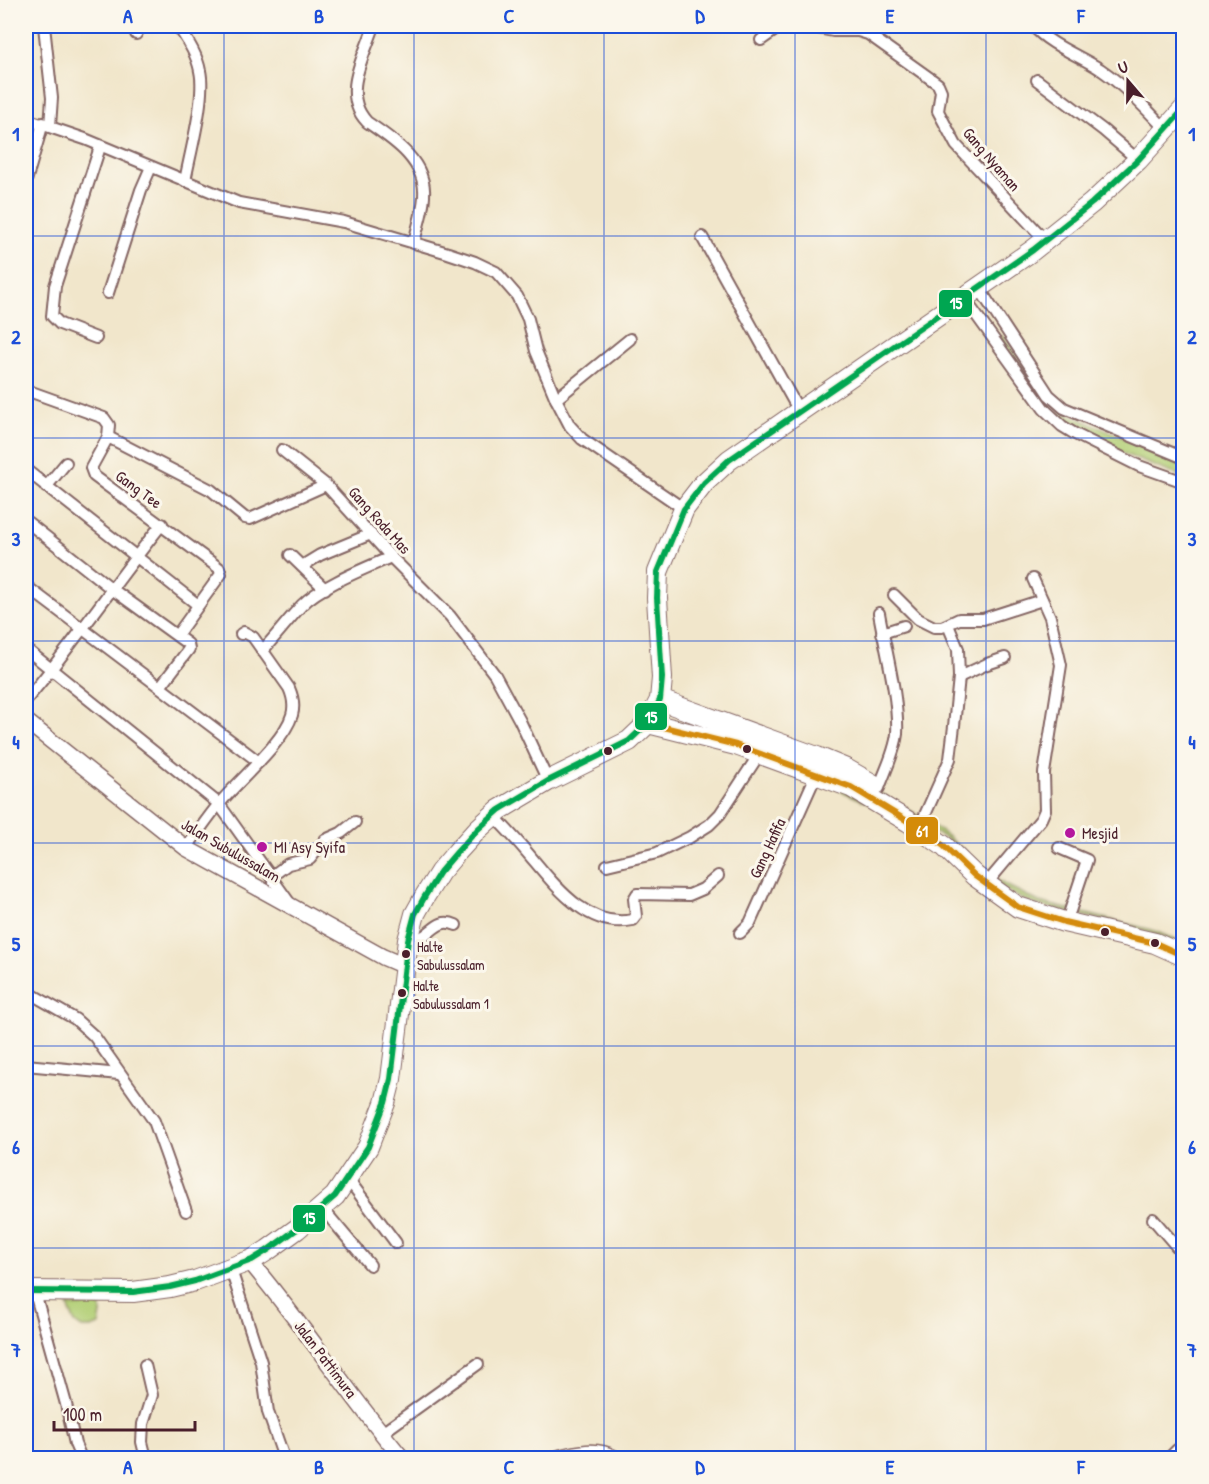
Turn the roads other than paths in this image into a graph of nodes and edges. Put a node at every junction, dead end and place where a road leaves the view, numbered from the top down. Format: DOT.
graph roads {
  1 [pos="44,26"];
  2 [pos="178,26"];
  3 [pos="374,26"];
  4 [pos="781,26"];
  5 [pos="807,26"];
  6 [pos="858,28"];
  7 [pos="1036,29"];
  8 [pos="761,40"];
  9 [pos="1037,80"];
  10 [pos="26,119"];
  11 [pos="1178,119"];
  12 [pos="46,125"];
  13 [pos="100,147"];
  14 [pos="1138,160"];
  15 [pos="151,167"];
  16 [pos="26,181"];
  17 [pos="185,181"];
  18 [pos="702,237"];
  19 [pos="1045,240"];
  20 [pos="414,243"];
  21 [pos="108,292"];
  22 [pos="971,293"];
  23 [pos="96,338"];
  24 [pos="630,339"];
  25 [pos="26,390"];
  26 [pos="556,399"];
  27 [pos="799,411"];
  28 [pos="108,437"];
  29 [pos="282,450"];
  30 [pos="1184,458"];
  31 [pos="66,463"];
  32 [pos="26,470"];
  33 [pos="1184,482"];
  34 [pos="326,485"];
  35 [pos="46,487"];
  36 [pos="684,509"];
  37 [pos="26,521"];
  38 [pos="162,524"];
  39 [pos="372,534"];
  40 [pos="290,555"];
  41 [pos="136,556"];
  42 [pos="391,557"];
  43 [pos="302,566"];
  44 [pos="1033,579"];
  45 [pos="26,586"];
  46 [pos="112,589"];
  47 [pos="325,589"];
  48 [pos="894,595"];
  49 [pos="1042,600"];
  50 [pos="198,605"];
  51 [pos="879,613"];
  52 [pos="948,625"];
  53 [pos="904,626"];
  54 [pos="81,629"];
  55 [pos="882,633"];
  56 [pos="241,634"];
  57 [pos="177,636"];
  58 [pos="26,650"];
  59 [pos="262,651"];
  60 [pos="1005,657"];
  61 [pos="52,670"];
  62 [pos="959,677"];
  63 [pos="160,687"];
  64 [pos="26,700"];
  65 [pos="660,700"];
  66 [pos="26,721"];
  67 [pos="648,723"];
  68 [pos="760,753"];
  69 [pos="259,762"];
  70 [pos="817,773"];
  71 [pos="548,781"];
  72 [pos="879,788"];
  73 [pos="219,804"];
  74 [pos="493,815"];
  75 [pos="924,817"];
  76 [pos="355,822"];
  77 [pos="186,848"];
  78 [pos="1059,848"];
  79 [pos="607,865"];
  80 [pos="272,876"];
  81 [pos="718,876"];
  82 [pos="993,876"];
  83 [pos="291,905"];
  84 [pos="1070,911"];
  85 [pos="456,925"];
  86 [pos="740,933"];
  87 [pos="408,940"];
  88 [pos="1184,942"];
  89 [pos="1184,956"];
  90 [pos="404,966"];
  91 [pos="26,991"];
  92 [pos="26,1065"];
  93 [pos="119,1074"];
  94 [pos="348,1179"];
  95 [pos="322,1208"];
  96 [pos="186,1211"];
  97 [pos="1154,1219"];
  98 [pos="396,1243"];
  99 [pos="1184,1255"];
  100 [pos="251,1261"];
  101 [pos="370,1265"];
  102 [pos="233,1276"];
  103 [pos="29,1297"];
  104 [pos="106,1297"];
  105 [pos="478,1364"];
  106 [pos="145,1365"];
  107 [pos="382,1433"];
  108 [pos="1184,1454"];
  109 [pos="567,1457"];
  110 [pos="81,1458"];
  111 [pos="146,1458"];
  112 [pos="284,1458"];
  113 [pos="402,1458"];
  114 [pos="614,1458"];
  115 [pos="1168,1458"];
  1 -- 12 [label="street"];
  2 -- 17 [label="street"];
  3 -- 20 [label="street"];
  4 -- 8 [label="street"];
  5 -- 6 [label="street"];
  6 -- 19 [label="street, Gang Nyaman"];
  7 -- 11 [label="street"];
  9 -- 14 [label="street"];
  10 -- 12 [label="street"];
  11 -- 14 [label="highway"];
  12 -- 13 [label="street"];
  12 -- 16 [label="street"];
  13 -- 15 [label="street"];
  13 -- 23 [label="street"];
  14 -- 19 [label="highway"];
  15 -- 17 [label="street"];
  15 -- 21 [label="street"];
  17 -- 20 [label="street"];
  18 -- 27 [label="street"];
  19 -- 22 [label="highway"];
  20 -- 26 [label="street"];
  22 -- 27 [label="highway"];
  22 -- 30 [label="street"];
  22 -- 33 [label="street"];
  24 -- 26 [label="street"];
  25 -- 28 [label="street"];
  26 -- 36 [label="street"];
  27 -- 36 [label="highway"];
  28 -- 34 [label="street, Gang Roda Mas"];
  28 -- 38 [label="street, Gang Tee"];
  29 -- 34 [label="street"];
  31 -- 35 [label="street"];
  32 -- 35 [label="street"];
  34 -- 39 [label="street, Gang Roda Mas"];
  35 -- 41 [label="street"];
  36 -- 65 [label="highway"];
  37 -- 46 [label="street"];
  38 -- 41 [label="street"];
  38 -- 50 [label="street, Gang Tee"];
  39 -- 42 [label="street, Gang Roda Mas"];
  39 -- 43 [label="street"];
  40 -- 43 [label="street"];
  41 -- 46 [label="street"];
  41 -- 50 [label="street"];
  42 -- 47 [label="street"];
  42 -- 71 [label="street, Gang Roda Mas"];
  43 -- 47 [label="street"];
  44 -- 49 [label="street"];
  45 -- 54 [label="street"];
  46 -- 54 [label="street"];
  46 -- 57 [label="street"];
  47 -- 59 [label="street"];
  48 -- 52 [label="street"];
  49 -- 52 [label="street"];
  49 -- 82 [label="street"];
  50 -- 57 [label="street, Gang Tee"];
  51 -- 55 [label="street"];
  52 -- 62 [label="street"];
  53 -- 55 [label="street"];
  54 -- 61 [label="street"];
  54 -- 63 [label="street"];
  55 -- 72 [label="street"];
  56 -- 59 [label="street"];
  57 -- 63 [label="street"];
  58 -- 61 [label="street"];
  59 -- 69 [label="street"];
  60 -- 62 [label="street"];
  61 -- 64 [label="street"];
  61 -- 73 [label="street"];
  62 -- 75 [label="street"];
  63 -- 69 [label="street"];
  65 -- 67 [label="highway"];
  65 -- 72 [label="highway"];
  66 -- 77 [label="street, Jalan Subulussalam"];
  67 -- 68 [label="highway"];
  67 -- 71 [label="highway"];
  68 -- 70 [label="highway"];
  68 -- 79 [label="street"];
  69 -- 73 [label="street"];
  70 -- 86 [label="street, Gang Hafifa"];
  70 -- 89 [label="highway"];
  71 -- 74 [label="highway"];
  72 -- 75 [label="highway"];
  73 -- 77 [label="street"];
  73 -- 80 [label="street"];
  74 -- 81 [label="street"];
  74 -- 87 [label="highway"];
  75 -- 82 [label="highway"];
  76 -- 80 [label="street"];
  77 -- 83 [label="street, Jalan Subulussalam"];
  78 -- 84 [label="street"];
  80 -- 83 [label="street"];
  82 -- 84 [label="highway"];
  83 -- 90 [label="street, Jalan Subulussalam"];
  84 -- 88 [label="highway"];
  85 -- 87 [label="street"];
  87 -- 90 [label="highway"];
  90 -- 94 [label="highway"];
  91 -- 93 [label="street"];
  92 -- 93 [label="street"];
  93 -- 96 [label="street"];
  94 -- 95 [label="highway"];
  94 -- 98 [label="street"];
  95 -- 100 [label="highway"];
  95 -- 101 [label="street"];
  97 -- 99 [label="street"];
  100 -- 102 [label="highway"];
  100 -- 104 [label="highway"];
  100 -- 107 [label="street, Jalan Pattimura"];
  102 -- 104 [label="highway"];
  102 -- 112 [label="street"];
  103 -- 104 [label="highway"];
  103 -- 110 [label="street"];
  105 -- 107 [label="street"];
  106 -- 111 [label="street"];
  107 -- 113 [label="street, Jalan Pattimura"];
  108 -- 115 [label="street"];
  109 -- 114 [label="street"];
}
